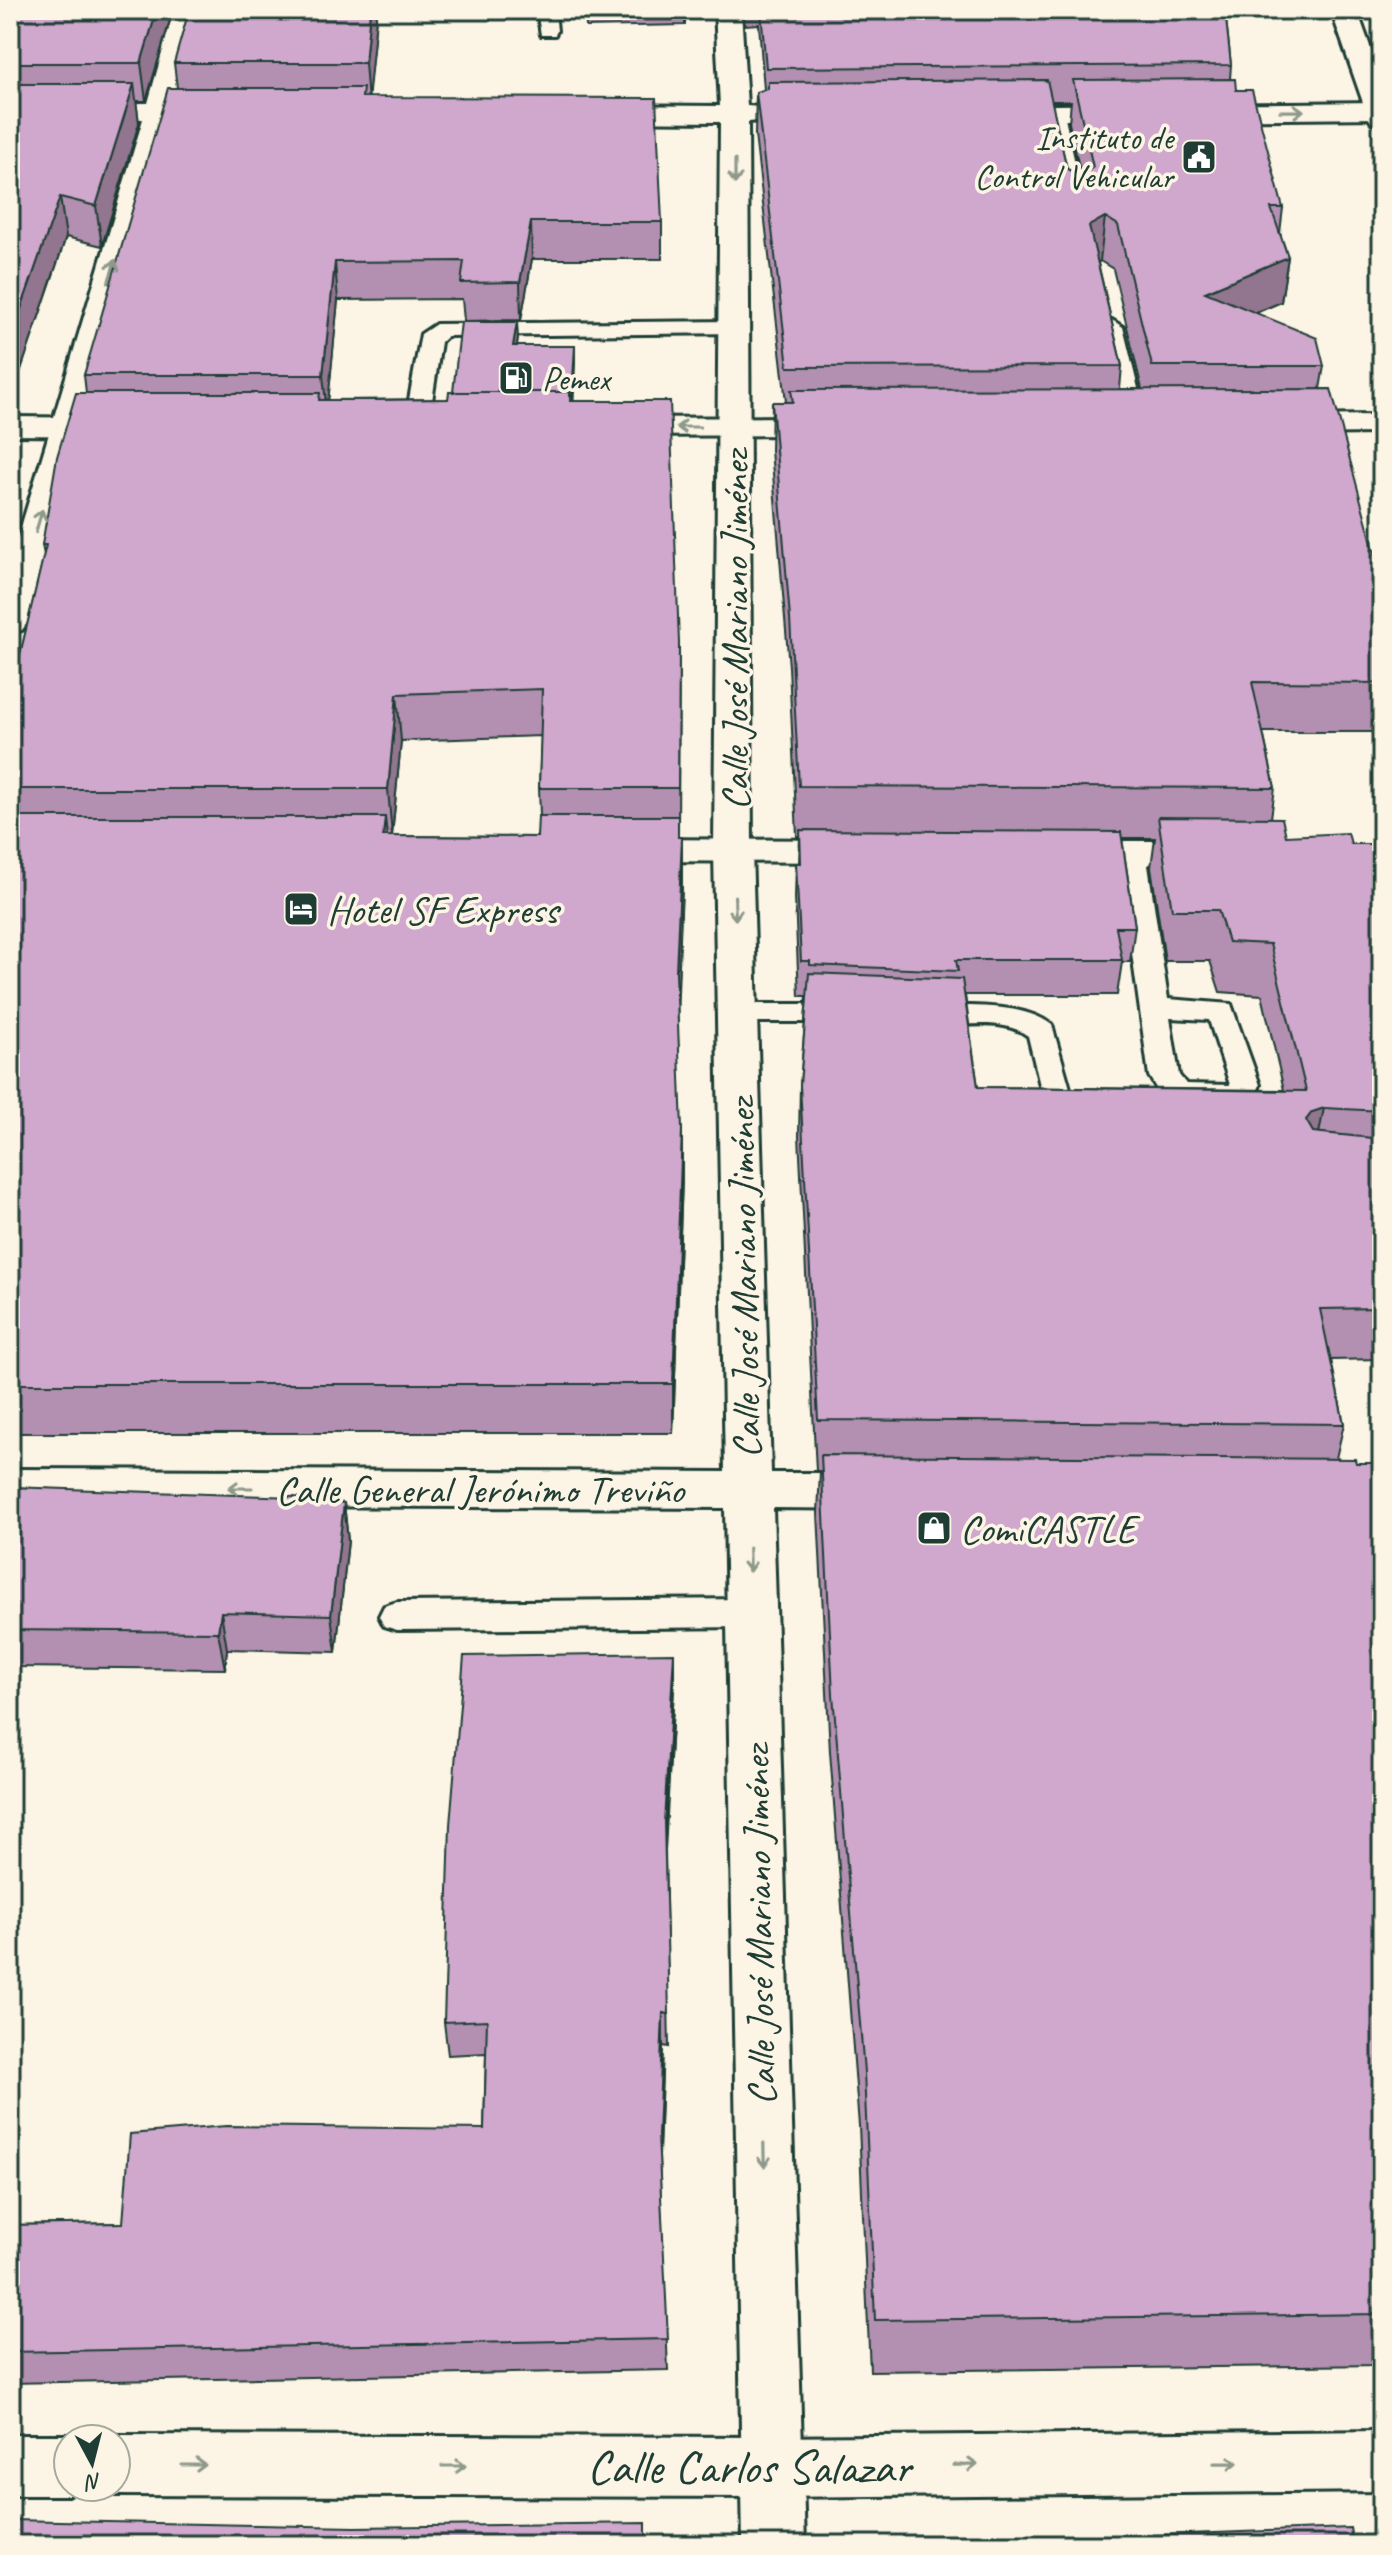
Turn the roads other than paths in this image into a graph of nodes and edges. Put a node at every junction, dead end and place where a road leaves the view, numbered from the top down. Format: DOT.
graph roads {
  1 [pos="187,10"];
  2 [pos="546,10"];
  3 [pos="728,10"];
  4 [pos="1344,10"];
  5 [pos="548,31"];
  6 [pos="160,111"];
  7 [pos="10,112"];
  8 [pos="240,112"];
  9 [pos="1382,112"];
  10 [pos="575,113"];
  11 [pos="734,114"];
  12 [pos="782,114"];
  13 [pos="974,114"];
  14 [pos="1054,114"];
  15 [pos="1076,212"];
  16 [pos="1106,301"];
  17 [pos="735,328"];
  18 [pos="1382,424"];
  19 [pos="1135,425"];
  20 [pos="1256,425"];
  21 [pos="10,426"];
  22 [pos="65,426"];
  23 [pos="858,426"];
  24 [pos="161,427"];
  25 [pos="384,427"];
  26 [pos="416,427"];
  27 [pos="447,427"];
  28 [pos="575,427"];
  29 [pos="735,427"];
  30 [pos="10,623"];
  31 [pos="591,850"];
  32 [pos="733,850"];
  33 [pos="893,851"];
  34 [pos="1036,852"];
  35 [pos="1132,852"];
  36 [pos="1242,853"];
  37 [pos="1153,1008"];
  38 [pos="738,1013"];
  39 [pos="1060,1106"];
  40 [pos="10,1487"];
  41 [pos="747,1490"];
  42 [pos="922,1492"];
  43 [pos="751,1613"];
  44 [pos="397,1616"];
  45 [pos="1382,2461"];
  46 [pos="10,2465"];
  47 [pos="52,2465"];
  48 [pos="132,2465"];
  49 [pos="772,2467"];
  50 [pos="774,2545"];
  1 -- 6 [label="main road"];
  2 -- 5 [label="lane"];
  3 -- 11 [label="main road, Calle José Mariano Jiménez"];
  4 -- 9 [label="main road"];
  6 -- 7 [label="main road"];
  6 -- 8 [label="main road"];
  22 -- 6 [label="main road, one-way"];
  14 -- 9 [label="main road, one-way"];
  10 -- 11 [label="main road"];
  11 -- 12 [label="main road"];
  11 -- 17 [label="main road, Calle José Mariano Jiménez, one-way"];
  13 -- 14 [label="main road"];
  14 -- 15 [label="lane"];
  16 -- 19 [label="lane"];
  17 -- 26 [label="lane"];
  17 -- 29 [label="main road, Calle José Mariano Jiménez"];
  18 -- 20 [label="main road"];
  21 -- 22 [label="main road"];
  22 -- 24 [label="main road"];
  30 -- 22 [label="main road, one-way"];
  23 -- 29 [label="main road"];
  25 -- 26 [label="main road"];
  26 -- 27 [label="main road"];
  29 -- 28 [label="main road, one-way"];
  29 -- 32 [label="main road, Calle José Mariano Jiménez"];
  31 -- 32 [label="main road"];
  32 -- 33 [label="main road"];
  32 -- 38 [label="main road, Calle José Mariano Jiménez, one-way"];
  34 -- 35 [label="main road"];
  35 -- 36 [label="main road"];
  35 -- 37 [label="lane"];
  38 -- 39 [label="lane"];
  38 -- 41 [label="main road, Calle José Mariano Jiménez"];
  41 -- 40 [label="main road, Calle General Jerónimo Treviño, one-way"];
  41 -- 42 [label="main road, Calle General Jerónimo Treviño"];
  41 -- 43 [label="main road, Calle José Mariano Jiménez, one-way"];
  43 -- 44 [label="lane"];
  43 -- 49 [label="main road, Calle José Mariano Jiménez, one-way"];
  49 -- 45 [label="main road, Calle Carlos Salazar, one-way"];
  46 -- 47 [label="main road"];
  48 -- 49 [label="main road, Calle Carlos Salazar, one-way"];
  49 -- 50 [label="main road, Calle José Mariano Jiménez"];
}
